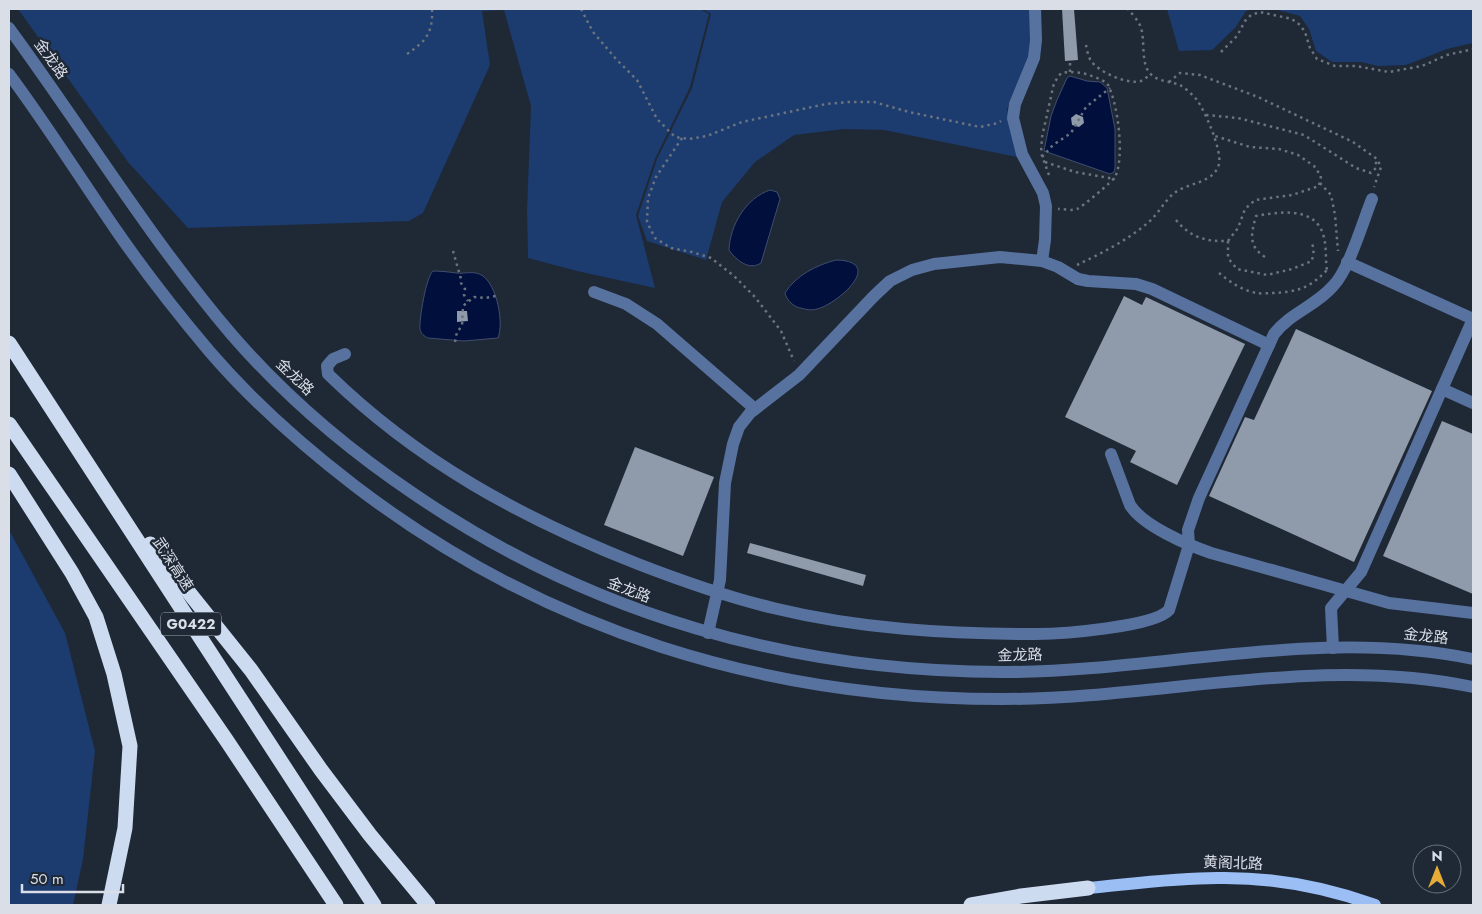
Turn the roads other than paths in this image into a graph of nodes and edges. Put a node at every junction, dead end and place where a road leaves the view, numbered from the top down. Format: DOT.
graph roads {
  1 [pos="1035,9"];
  2 [pos="9,28"];
  3 [pos="9,74"];
  4 [pos="1372,199"];
  5 [pos="1342,259"];
  6 [pos="1042,261"];
  7 [pos="594,292"];
  8 [pos="9,343"];
  9 [pos="1269,345"];
  10 [pos="345,354"];
  11 [pos="1442,389"];
  12 [pos="1473,403"];
  13 [pos="755,410"];
  14 [pos="9,424"];
  15 [pos="1111,454"];
  16 [pos="9,474"];
  17 [pos="100,483"];
  18 [pos="1189,545"];
  19 [pos="1345,591"];
  20 [pos="718,592"];
  21 [pos="1473,613"];
  22 [pos="708,633"];
  23 [pos="1333,648"];
  24 [pos="1473,659"];
  25 [pos="1473,687"];
  26 [pos="1088,888"];
  27 [pos="109,905"];
  28 [pos="336,905"];
  29 [pos="374,905"];
  30 [pos="428,905"];
  31 [pos="971,905"];
  32 [pos="1375,905"];
  1 -- 6 [label="street"];
  2 -- 22 [label="street, 金龙路"];
  3 -- 25 [label="street"];
  4 -- 5 [label="street"];
  5 -- 9 [label="street"];
  5 -- 11 [label="street"];
  6 -- 9 [label="street"];
  6 -- 13 [label="street"];
  7 -- 13 [label="street"];
  8 -- 17 [label="highway, 武深高速 / G0422"];
  9 -- 18 [label="street"];
  10 -- 20 [label="street"];
  11 -- 12 [label="street"];
  11 -- 19 [label="street"];
  13 -- 20 [label="street"];
  14 -- 28 [label="highway, G0422"];
  15 -- 18 [label="street"];
  16 -- 27 [label="highway"];
  17 -- 29 [label="highway, 武深高速 / G0422"];
  17 -- 30 [label="highway"];
  18 -- 19 [label="street"];
  18 -- 20 [label="street"];
  19 -- 21 [label="street"];
  19 -- 23 [label="street"];
  20 -- 22 [label="street"];
  22 -- 23 [label="street, 金龙路"];
  23 -- 24 [label="street, 金龙路"];
  26 -- 31 [label="highway"];
  26 -- 32 [label="main road, 黄阁北路"];
}
